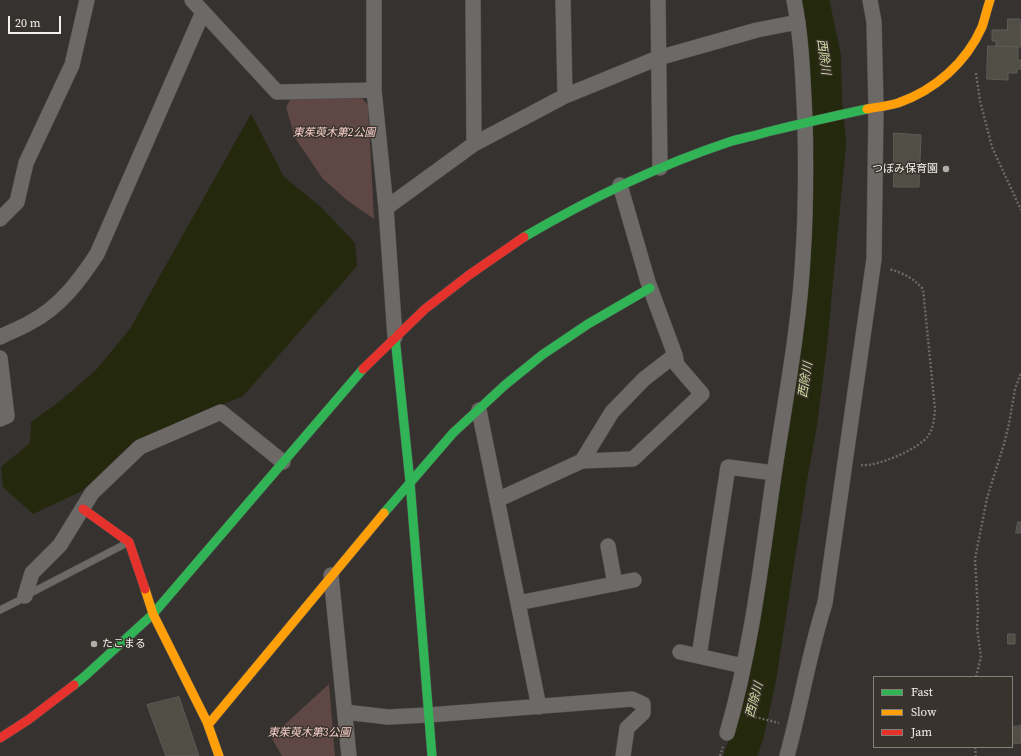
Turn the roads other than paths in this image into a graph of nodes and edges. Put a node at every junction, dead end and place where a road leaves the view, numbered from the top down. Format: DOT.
graph roads {
  1 [pos="87,0"];
  2 [pos="192,0"];
  3 [pos="374,0"];
  4 [pos="473,0"];
  5 [pos="563,0"];
  6 [pos="658,0"];
  7 [pos="794,0"];
  8 [pos="870,0"];
  9 [pos="990,0"];
  10 [pos="203,12"];
  11 [pos="798,22"];
  12 [pos="658,58"];
  13 [pos="374,90"];
  14 [pos="565,96"];
  15 [pos="873,108"];
  16 [pos="810,121"];
  17 [pos="474,144"];
  18 [pos="660,168"];
  19 [pos="620,185"];
  20 [pos="386,208"];
  21 [pos="0,219"];
  22 [pos="650,288"];
  23 [pos="0,337"];
  24 [pos="395,338"];
  25 [pos="675,355"];
  26 [pos="0,358"];
  27 [pos="479,410"];
  28 [pos="0,419"];
  29 [pos="582,461"];
  30 [pos="283,462"];
  31 [pos="774,473"];
  32 [pos="410,482"];
  33 [pos="497,500"];
  34 [pos="83,509"];
  35 [pos="129,542"];
  36 [pos="608,546"];
  37 [pos="331,575"];
  38 [pos="634,580"];
  39 [pos="615,584"];
  40 [pos="25,596"];
  41 [pos="518,603"];
  42 [pos="0,610"];
  43 [pos="154,614"];
  44 [pos="680,652"];
  45 [pos="700,656"];
  46 [pos="742,666"];
  47 [pos="539,707"];
  48 [pos="345,712"];
  49 [pos="429,715"];
  50 [pos="208,726"];
  51 [pos="727,733"];
  52 [pos="0,738"];
  53 [pos="220,756"];
  54 [pos="349,756"];
  55 [pos="432,756"];
  56 [pos="623,756"];
  57 [pos="787,756"];
  1 -- 21 [label="street"];
  2 -- 10 [label="street"];
  3 -- 13 [label="street"];
  4 -- 17 [label="street"];
  5 -- 14 [label="street"];
  6 -- 12 [label="street"];
  7 -- 11 [label="street"];
  8 -- 15 [label="street"];
  9 -- 15 [label="street"];
  10 -- 13 [label="street"];
  10 -- 23 [label="street"];
  11 -- 12 [label="street"];
  11 -- 16 [label="street"];
  12 -- 14 [label="street"];
  12 -- 18 [label="street"];
  13 -- 20 [label="street"];
  14 -- 17 [label="street"];
  15 -- 16 [label="street"];
  15 -- 57 [label="street"];
  16 -- 18 [label="street"];
  16 -- 31 [label="street"];
  17 -- 20 [label="street"];
  18 -- 19 [label="street"];
  19 -- 22 [label="street"];
  19 -- 24 [label="street"];
  20 -- 24 [label="street"];
  22 -- 25 [label="street"];
  22 -- 27 [label="street"];
  24 -- 30 [label="street"];
  24 -- 32 [label="street"];
  25 -- 29 [label="street"];
  25 -- 29 [label="street"];
  26 -- 28 [label="street"];
  27 -- 32 [label="street"];
  27 -- 33 [label="street"];
  29 -- 33 [label="street"];
  30 -- 34 [label="street"];
  30 -- 43 [label="street"];
  31 -- 45 [label="street"];
  31 -- 46 [label="street"];
  32 -- 37 [label="street"];
  32 -- 49 [label="street"];
  33 -- 41 [label="street"];
  34 -- 35 [label="street"];
  34 -- 40 [label="street"];
  35 -- 40 [label="lane"];
  35 -- 43 [label="street"];
  36 -- 39 [label="street"];
  37 -- 48 [label="street"];
  37 -- 50 [label="street"];
  38 -- 39 [label="street"];
  39 -- 41 [label="street"];
  40 -- 42 [label="lane"];
  41 -- 47 [label="street"];
  43 -- 50 [label="street"];
  43 -- 52 [label="street"];
  44 -- 45 [label="street"];
  45 -- 46 [label="street"];
  46 -- 51 [label="street"];
  47 -- 49 [label="street"];
  47 -- 56 [label="street"];
  48 -- 49 [label="street"];
  48 -- 54 [label="street"];
  49 -- 55 [label="street"];
  50 -- 53 [label="street"];
}
